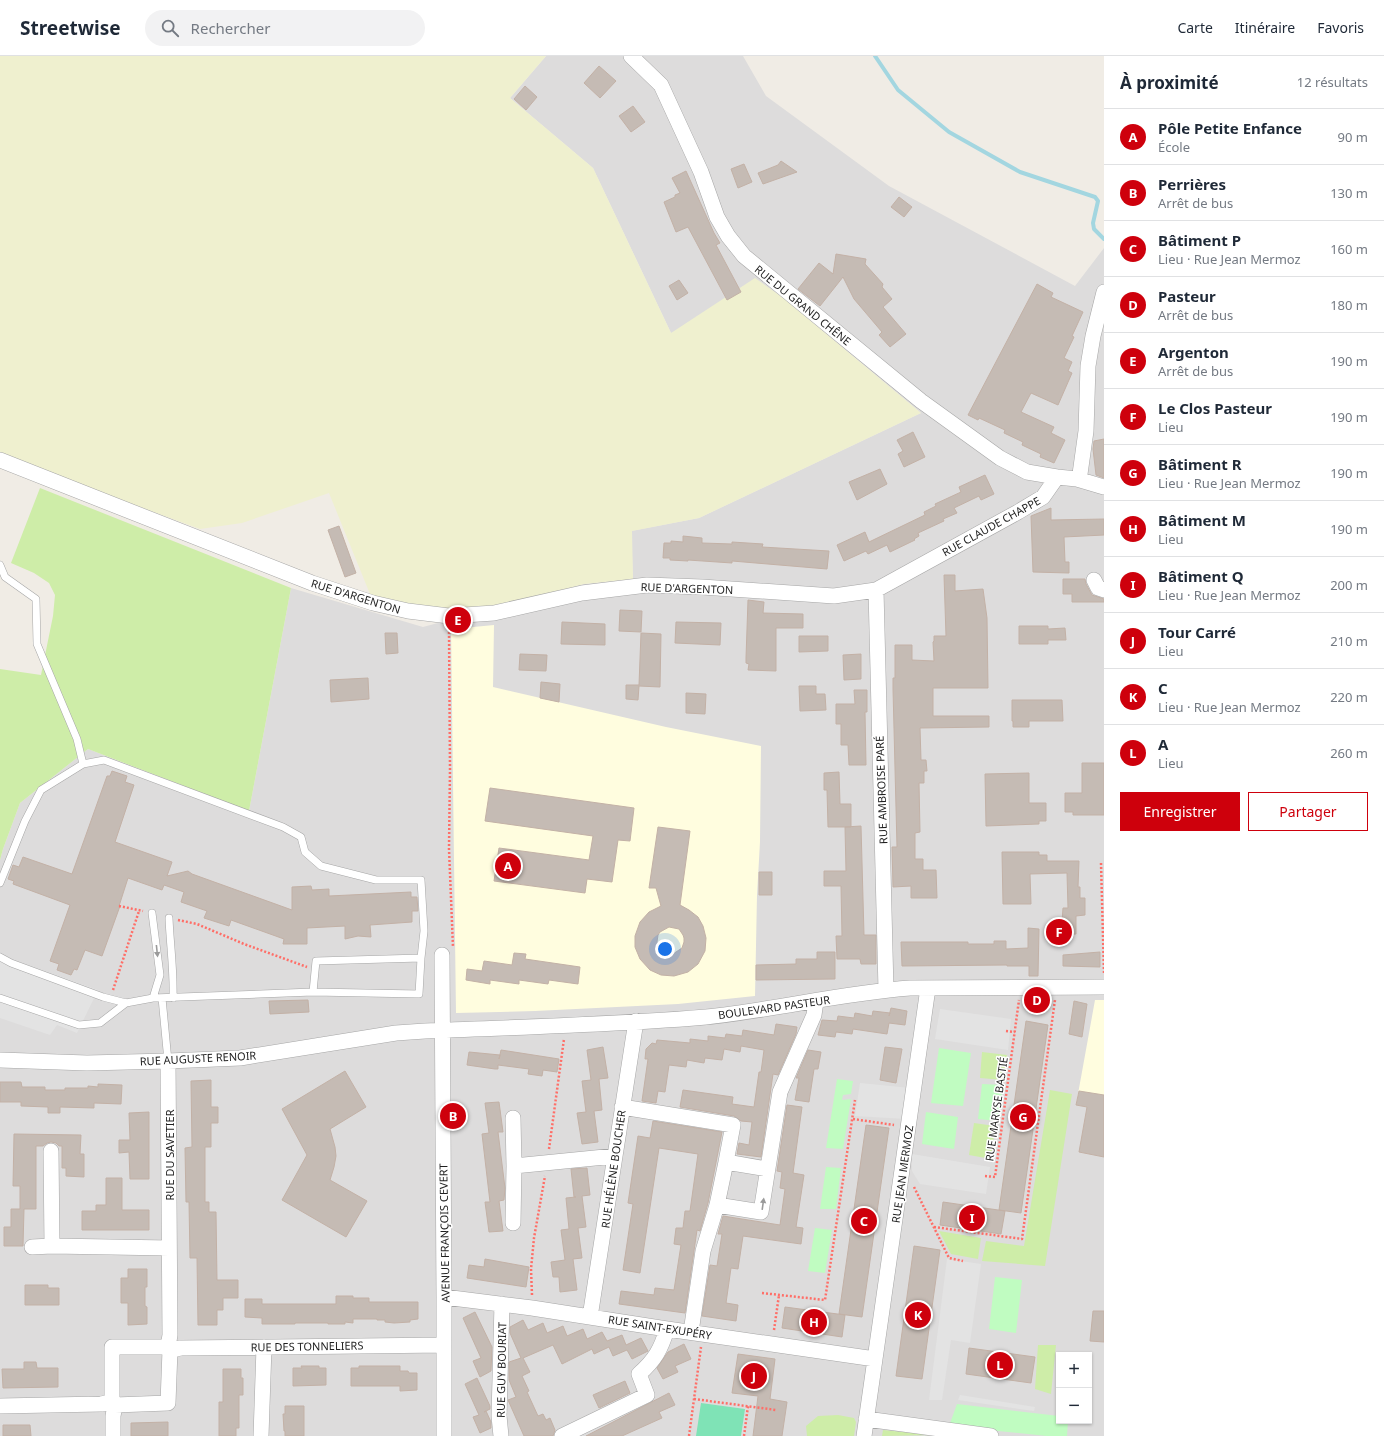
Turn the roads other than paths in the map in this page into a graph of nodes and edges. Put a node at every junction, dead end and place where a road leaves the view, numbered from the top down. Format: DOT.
graph roads {
  1 [pos="631,56"];
  2 [pos="1104,292"];
  3 [pos="0,460"];
  4 [pos="1057,477"];
  5 [pos="1077,479"];
  6 [pos="1104,487"];
  7 [pos="0,566"];
  8 [pos="876,590"];
  9 [pos="84,764"];
  10 [pos="0,883"];
  11 [pos="152,913"];
  12 [pos="169,918"];
  13 [pos="442,955"];
  14 [pos="0,957"];
  15 [pos="421,958"];
  16 [pos="1104,987"];
  17 [pos="928,988"];
  18 [pos="886,990"];
  19 [pos="313,992"];
  20 [pos="0,998"];
  21 [pos="153,998"];
  22 [pos="162,998"];
  23 [pos="173,998"];
  24 [pos="816,1001"];
  25 [pos="126,1003"];
  26 [pos="636,1021"];
  27 [pos="443,1030"];
  28 [pos="0,1060"];
  29 [pos="168,1061"];
  30 [pos="622,1107"];
  31 [pos="513,1118"];
  32 [pos="51,1151"];
  33 [pos="615,1156"];
  34 [pos="726,1162"];
  35 [pos="514,1166"];
  36 [pos="767,1169"];
  37 [pos="717,1205"];
  38 [pos="513,1223"];
  39 [pos="52,1246"];
  40 [pos="32,1247"];
  41 [pos="169,1248"];
  42 [pos="444,1297"];
  43 [pos="502,1304"];
  44 [pos="590,1316"];
  45 [pos="667,1329"];
  46 [pos="697,1333"];
  47 [pos="444,1345"];
  48 [pos="264,1347"];
  49 [pos="169,1349"];
  50 [pos="875,1359"];
  51 [pos="114,1404"];
  52 [pos="0,1406"];
  53 [pos="866,1419"];
  54 [pos="113,1436"];
  55 [pos="261,1436"];
  56 [pos="444,1436"];
  57 [pos="501,1436"];
  58 [pos="562,1436"];
  59 [pos="864,1436"];
  60 [pos="992,1436"];
  1 -- 4 [label="street, RUE DU GRAND CHÊNE"];
  2 -- 5 [label="street"];
  3 -- 8 [label="street, RUE D'ARGENTON"];
  4 -- 5 [label="street"];
  4 -- 8 [label="street, RUE CLAUDE CHAPPE"];
  5 -- 6 [label="street"];
  7 -- 9 [label="lane"];
  8 -- 18 [label="street, RUE AMBROISE PARÉ"];
  9 -- 10 [label="lane"];
  9 -- 15 [label="lane"];
  11 -- 21 [label="lane, one-way"];
  12 -- 23 [label="lane"];
  13 -- 27 [label="street, AVENUE FRANÇOIS CEVERT"];
  14 -- 25 [label="lane"];
  15 -- 19 [label="lane"];
  15 -- 19 [label="lane"];
  16 -- 17 [label="street, BOULEVARD PASTEUR"];
  17 -- 18 [label="street, BOULEVARD PASTEUR"];
  17 -- 50 [label="street, RUE JEAN MERMOZ"];
  18 -- 24 [label="street, BOULEVARD PASTEUR"];
  19 -- 23 [label="lane"];
  20 -- 25 [label="lane"];
  21 -- 22 [label="lane"];
  21 -- 25 [label="lane"];
  22 -- 23 [label="lane"];
  22 -- 29 [label="lane"];
  24 -- 26 [label="street, BOULEVARD PASTEUR"];
  24 -- 36 [label="street"];
  26 -- 27 [label="street, BOULEVARD PASTEUR"];
  26 -- 30 [label="street, RUE HÉLÈNE BOUCHER"];
  27 -- 29 [label="street, RUE AUGUSTE RENOIR"];
  27 -- 42 [label="street, AVENUE FRANÇOIS CEVERT"];
  28 -- 29 [label="street, RUE AUGUSTE RENOIR"];
  29 -- 41 [label="street, RUE DU SAVETIER"];
  30 -- 33 [label="street, RUE HÉLÈNE BOUCHER"];
  30 -- 34 [label="street"];
  31 -- 35 [label="street"];
  32 -- 39 [label="street"];
  33 -- 35 [label="street"];
  33 -- 44 [label="street, RUE HÉLÈNE BOUCHER"];
  34 -- 36 [label="street"];
  34 -- 37 [label="street"];
  35 -- 38 [label="street"];
  37 -- 36 [label="street, one-way"];
  37 -- 46 [label="street"];
  39 -- 40 [label="street"];
  39 -- 41 [label="street"];
  41 -- 49 [label="street, RUE DU SAVETIER"];
  42 -- 43 [label="street, RUE SAINT-EXUPÉRY"];
  42 -- 47 [label="street, AVENUE FRANÇOIS CEVERT"];
  43 -- 44 [label="street, RUE SAINT-EXUPÉRY"];
  43 -- 57 [label="street, RUE GUY BOURIAT"];
  44 -- 45 [label="street, RUE SAINT-EXUPÉRY"];
  45 -- 46 [label="street, RUE SAINT-EXUPÉRY"];
  45 -- 58 [label="street"];
  46 -- 50 [label="street, RUE SAINT-EXUPÉRY"];
  47 -- 48 [label="street, RUE DES TONNELIERS"];
  47 -- 56 [label="street, AVENUE FRANÇOIS CEVERT"];
  48 -- 49 [label="street, RUE DES TONNELIERS"];
  48 -- 55 [label="street"];
  49 -- 51 [label="street, RUE DU SAVETIER"];
  49 -- 51 [label="street, RUE DES TONNELIERS"];
  50 -- 53 [label="street, RUE JEAN MERMOZ"];
  51 -- 52 [label="street"];
  51 -- 54 [label="street"];
  53 -- 59 [label="street, RUE JEAN MERMOZ"];
  53 -- 60 [label="street"];
}
